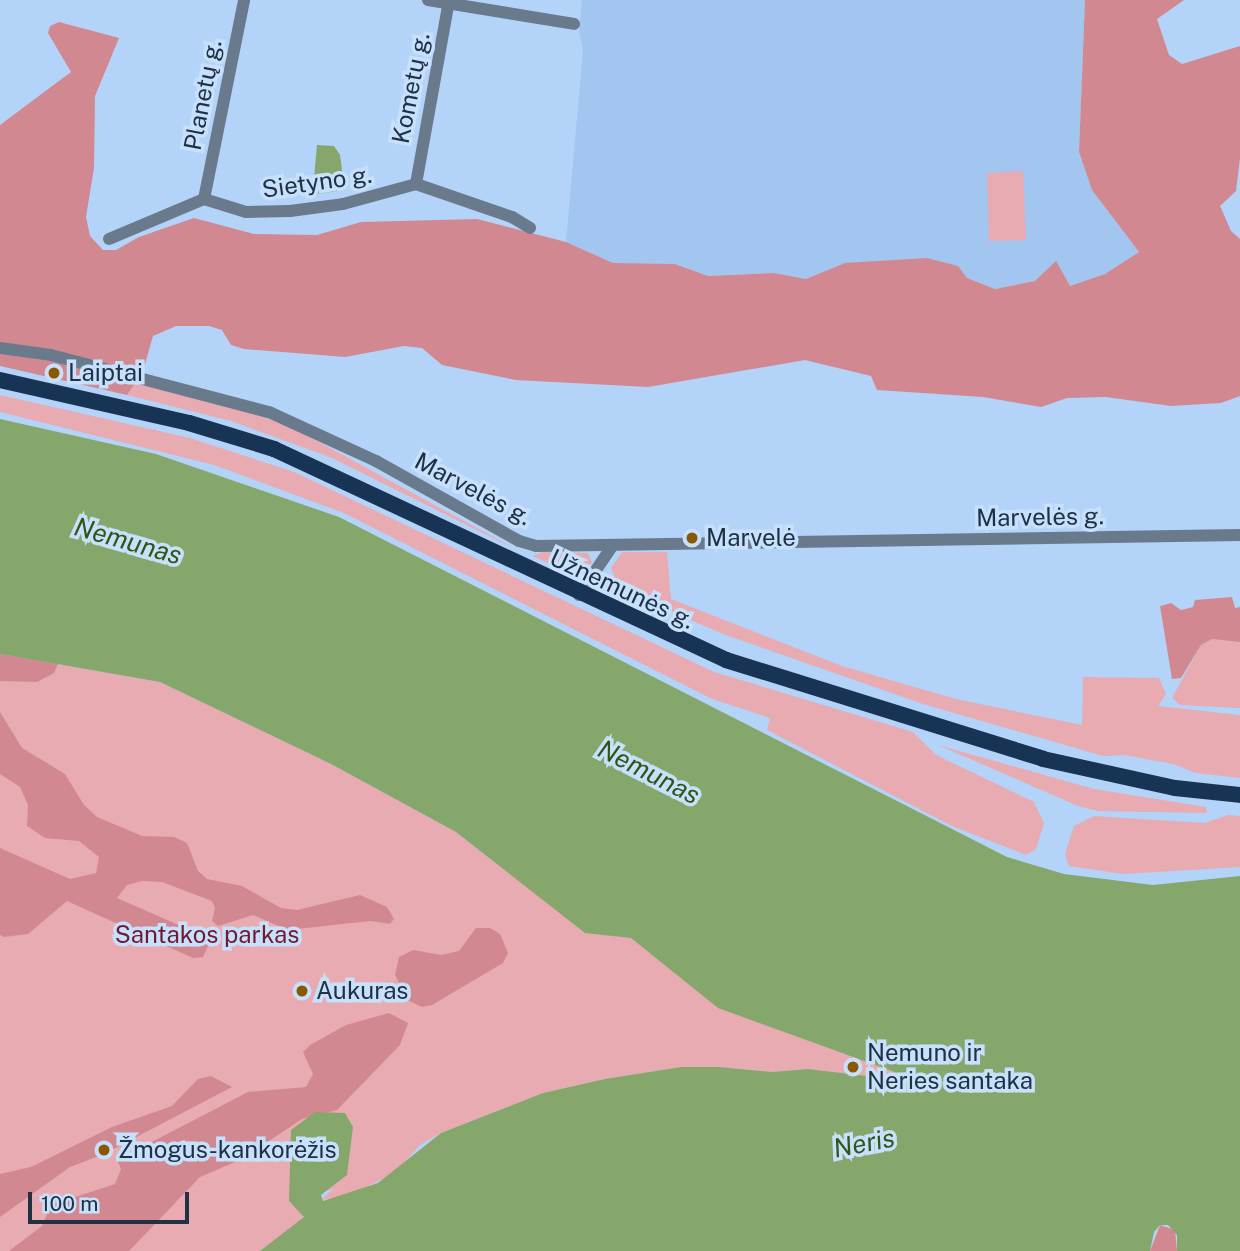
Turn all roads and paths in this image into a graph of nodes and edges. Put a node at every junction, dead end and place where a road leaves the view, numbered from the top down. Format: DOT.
graph roads {
  1 [pos="244,0"];
  2 [pos="428,0"];
  3 [pos="449,2"];
  4 [pos="574,24"];
  5 [pos="416,184"];
  6 [pos="204,199"];
  7 [pos="530,228"];
  8 [pos="110,239"];
  9 [pos="0,348"];
  10 [pos="0,380"];
  11 [pos="1240,535"];
  12 [pos="611,548"];
  13 [pos="579,595"];
  14 [pos="1240,795"];
  1 -- 6 [label="street, Planetų g."];
  2 -- 3 [label="street"];
  3 -- 4 [label="street"];
  3 -- 5 [label="street, Kometų g."];
  5 -- 6 [label="street, Sietyno g."];
  5 -- 7 [label="street"];
  6 -- 8 [label="street"];
  9 -- 12 [label="street, Marvelės g."];
  10 -- 13 [label="main road, Užnemunės g."];
  11 -- 12 [label="street, Marvelės g."];
  12 -- 13 [label="street"];
  13 -- 14 [label="main road, Užnemunės g."];
}
